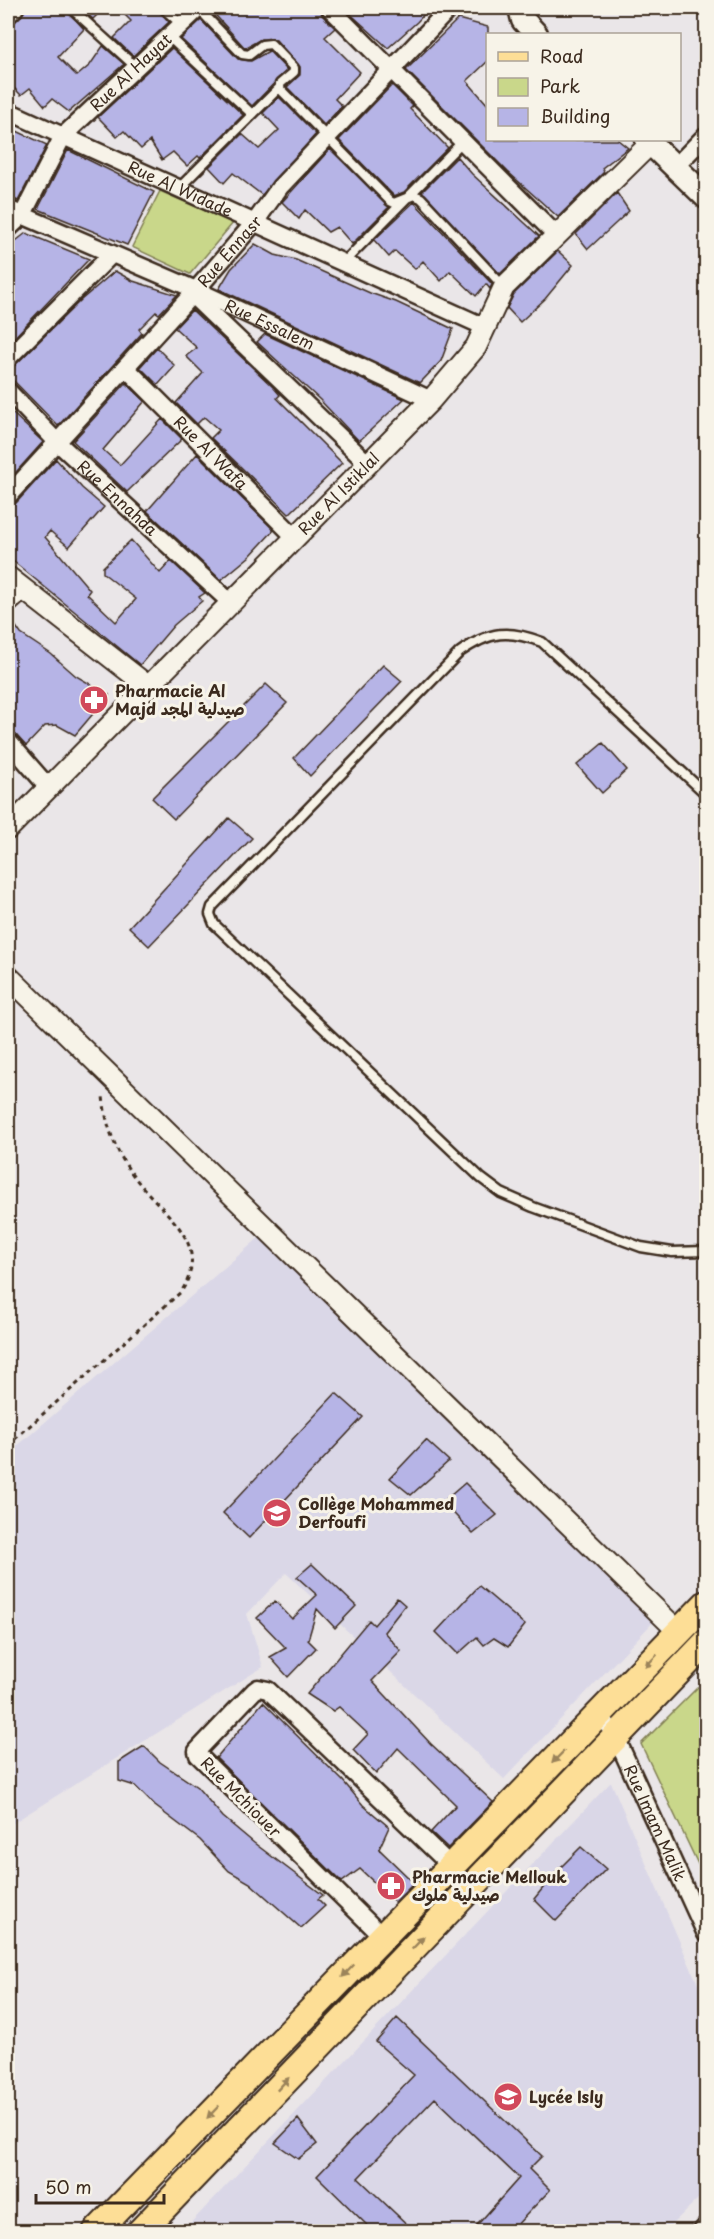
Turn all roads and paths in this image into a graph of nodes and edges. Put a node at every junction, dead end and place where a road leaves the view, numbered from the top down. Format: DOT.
graph roads {
  1 [pos="15,8"];
  2 [pos="71,8"];
  3 [pos="163,8"];
  4 [pos="198,8"];
  5 [pos="330,8"];
  6 [pos="520,8"];
  7 [pos="445,9"];
  8 [pos="8,15"];
  9 [pos="181,24"];
  10 [pos="535,33"];
  11 [pos="169,37"];
  12 [pos="137,68"];
  13 [pos="390,69"];
  14 [pos="279,87"];
  15 [pos="8,111"];
  16 [pos="252,114"];
  17 [pos="706,135"];
  18 [pos="63,136"];
  19 [pos="327,137"];
  20 [pos="462,141"];
  21 [pos="649,141"];
  22 [pos="676,166"];
  23 [pos="180,187"];
  24 [pos="705,191"];
  25 [pos="411,195"];
  26 [pos="15,212"];
  27 [pos="255,222"];
  28 [pos="8,229"];
  29 [pos="556,235"];
  30 [pos="112,254"];
  31 [pos="344,263"];
  32 [pos="504,287"];
  33 [pos="194,292"];
  34 [pos="484,327"];
  35 [pos="8,358"];
  36 [pos="126,369"];
  37 [pos="8,391"];
  38 [pos="431,400"];
  39 [pos="57,442"];
  40 [pos="367,464"];
  41 [pos="8,496"];
  42 [pos="296,538"];
  43 [pos="8,577"];
  44 [pos="24,590"];
  45 [pos="231,603"];
  46 [pos="8,604"];
  47 [pos="149,687"];
  48 [pos="8,741"];
  49 [pos="49,788"];
  50 [pos="706,794"];
  51 [pos="8,830"];
  52 [pos="8,976"];
  53 [pos="101,1067"];
  54 [pos="706,1251"];
  55 [pos="8,1445"];
  56 [pos="706,1604"];
  57 [pos="679,1632"];
  58 [pos="706,1642"];
  59 [pos="599,1714"];
  60 [pos="615,1735"];
  61 [pos="450,1866"];
  62 [pos="706,1934"];
  63 [pos="382,1936"];
  64 [pos="291,2031"];
  65 [pos="313,2051"];
  66 [pos="706,2226"];
  67 [pos="96,2232"];
  68 [pos="140,2232"];
  69 [pos="700,2232"];
  1 -- 8 [label="street"];
  2 -- 12 [label="lane"];
  3 -- 9 [label="lane"];
  4 -- 9 [label="street, Rue Al Hayat"];
  4 -- 14 [label="lane"];
  5 -- 13 [label="street"];
  6 -- 10 [label="main road"];
  7 -- 13 [label="street, Rue Ennasr"];
  9 -- 11 [label="street, Rue Al Hayat"];
  11 -- 12 [label="street, Rue Al Hayat"];
  11 -- 16 [label="lane"];
  12 -- 18 [label="street, Rue Al Hayat"];
  13 -- 19 [label="street, Rue Ennasr"];
  13 -- 20 [label="street"];
  14 -- 16 [label="lane"];
  14 -- 19 [label="lane"];
  15 -- 18 [label="street, Rue Al Widade"];
  16 -- 23 [label="lane"];
  17 -- 22 [label="street"];
  18 -- 23 [label="street, Rue Al Widade"];
  18 -- 26 [label="street"];
  19 -- 25 [label="lane"];
  19 -- 27 [label="street, Rue Ennasr"];
  20 -- 25 [label="lane"];
  20 -- 29 [label="street"];
  21 -- 22 [label="main road"];
  21 -- 29 [label="street, Rue Al Istiklal"];
  22 -- 24 [label="main road"];
  23 -- 27 [label="street, Rue Al Widade"];
  25 -- 31 [label="lane"];
  25 -- 32 [label="lane"];
  26 -- 28 [label="street"];
  26 -- 30 [label="street, Rue Essalem"];
  27 -- 31 [label="street, Rue Al Widade"];
  27 -- 33 [label="street, Rue Ennasr"];
  29 -- 32 [label="street, Rue Al Istiklal"];
  30 -- 33 [label="street, Rue Essalem"];
  30 -- 35 [label="street"];
  31 -- 34 [label="street, Rue Al Widade"];
  32 -- 34 [label="street, Rue Al Istiklal"];
  33 -- 36 [label="street, Rue Ennasr"];
  33 -- 38 [label="street, Rue Essalem"];
  33 -- 40 [label="street"];
  34 -- 38 [label="street, Rue Al Istiklal"];
  36 -- 39 [label="street, Rue Ennasr"];
  36 -- 42 [label="street, Rue Al Wafa"];
  37 -- 39 [label="street, Rue Ennahda"];
  38 -- 40 [label="street, Rue Al Istiklal"];
  39 -- 41 [label="street, Rue Ennasr"];
  39 -- 45 [label="street, Rue Ennahda"];
  40 -- 42 [label="street, Rue Al Istiklal"];
  42 -- 45 [label="street, Rue Al Istiklal"];
  43 -- 44 [label="street"];
  44 -- 46 [label="street"];
  44 -- 47 [label="street"];
  45 -- 47 [label="street, Rue Al Istiklal"];
  47 -- 49 [label="street, Rue Al Istiklal"];
  48 -- 49 [label="street"];
  49 -- 51 [label="street, Rue Al Istiklal"];
  50 -- 54 [label="lane"];
  52 -- 53 [label="street"];
  53 -- 55 [label="path"];
  53 -- 57 [label="street"];
  56 -- 57 [label="main road"];
  57 -- 59 [label="main road, one-way"];
  58 -- 60 [label="main road"];
  59 -- 60 [label="street, Rue Imam Malik"];
  59 -- 61 [label="main road, one-way"];
  60 -- 62 [label="street, Rue Imam Malik"];
  65 -- 60 [label="main road, one-way"];
  61 -- 63 [label="main road"];
  61 -- 63 [label="street, Rue Mchiouer"];
  63 -- 64 [label="main road, one-way"];
  64 -- 65 [label="main road"];
  64 -- 67 [label="main road, one-way"];
  68 -- 65 [label="main road, one-way"];
  66 -- 69 [label="street"];
}
